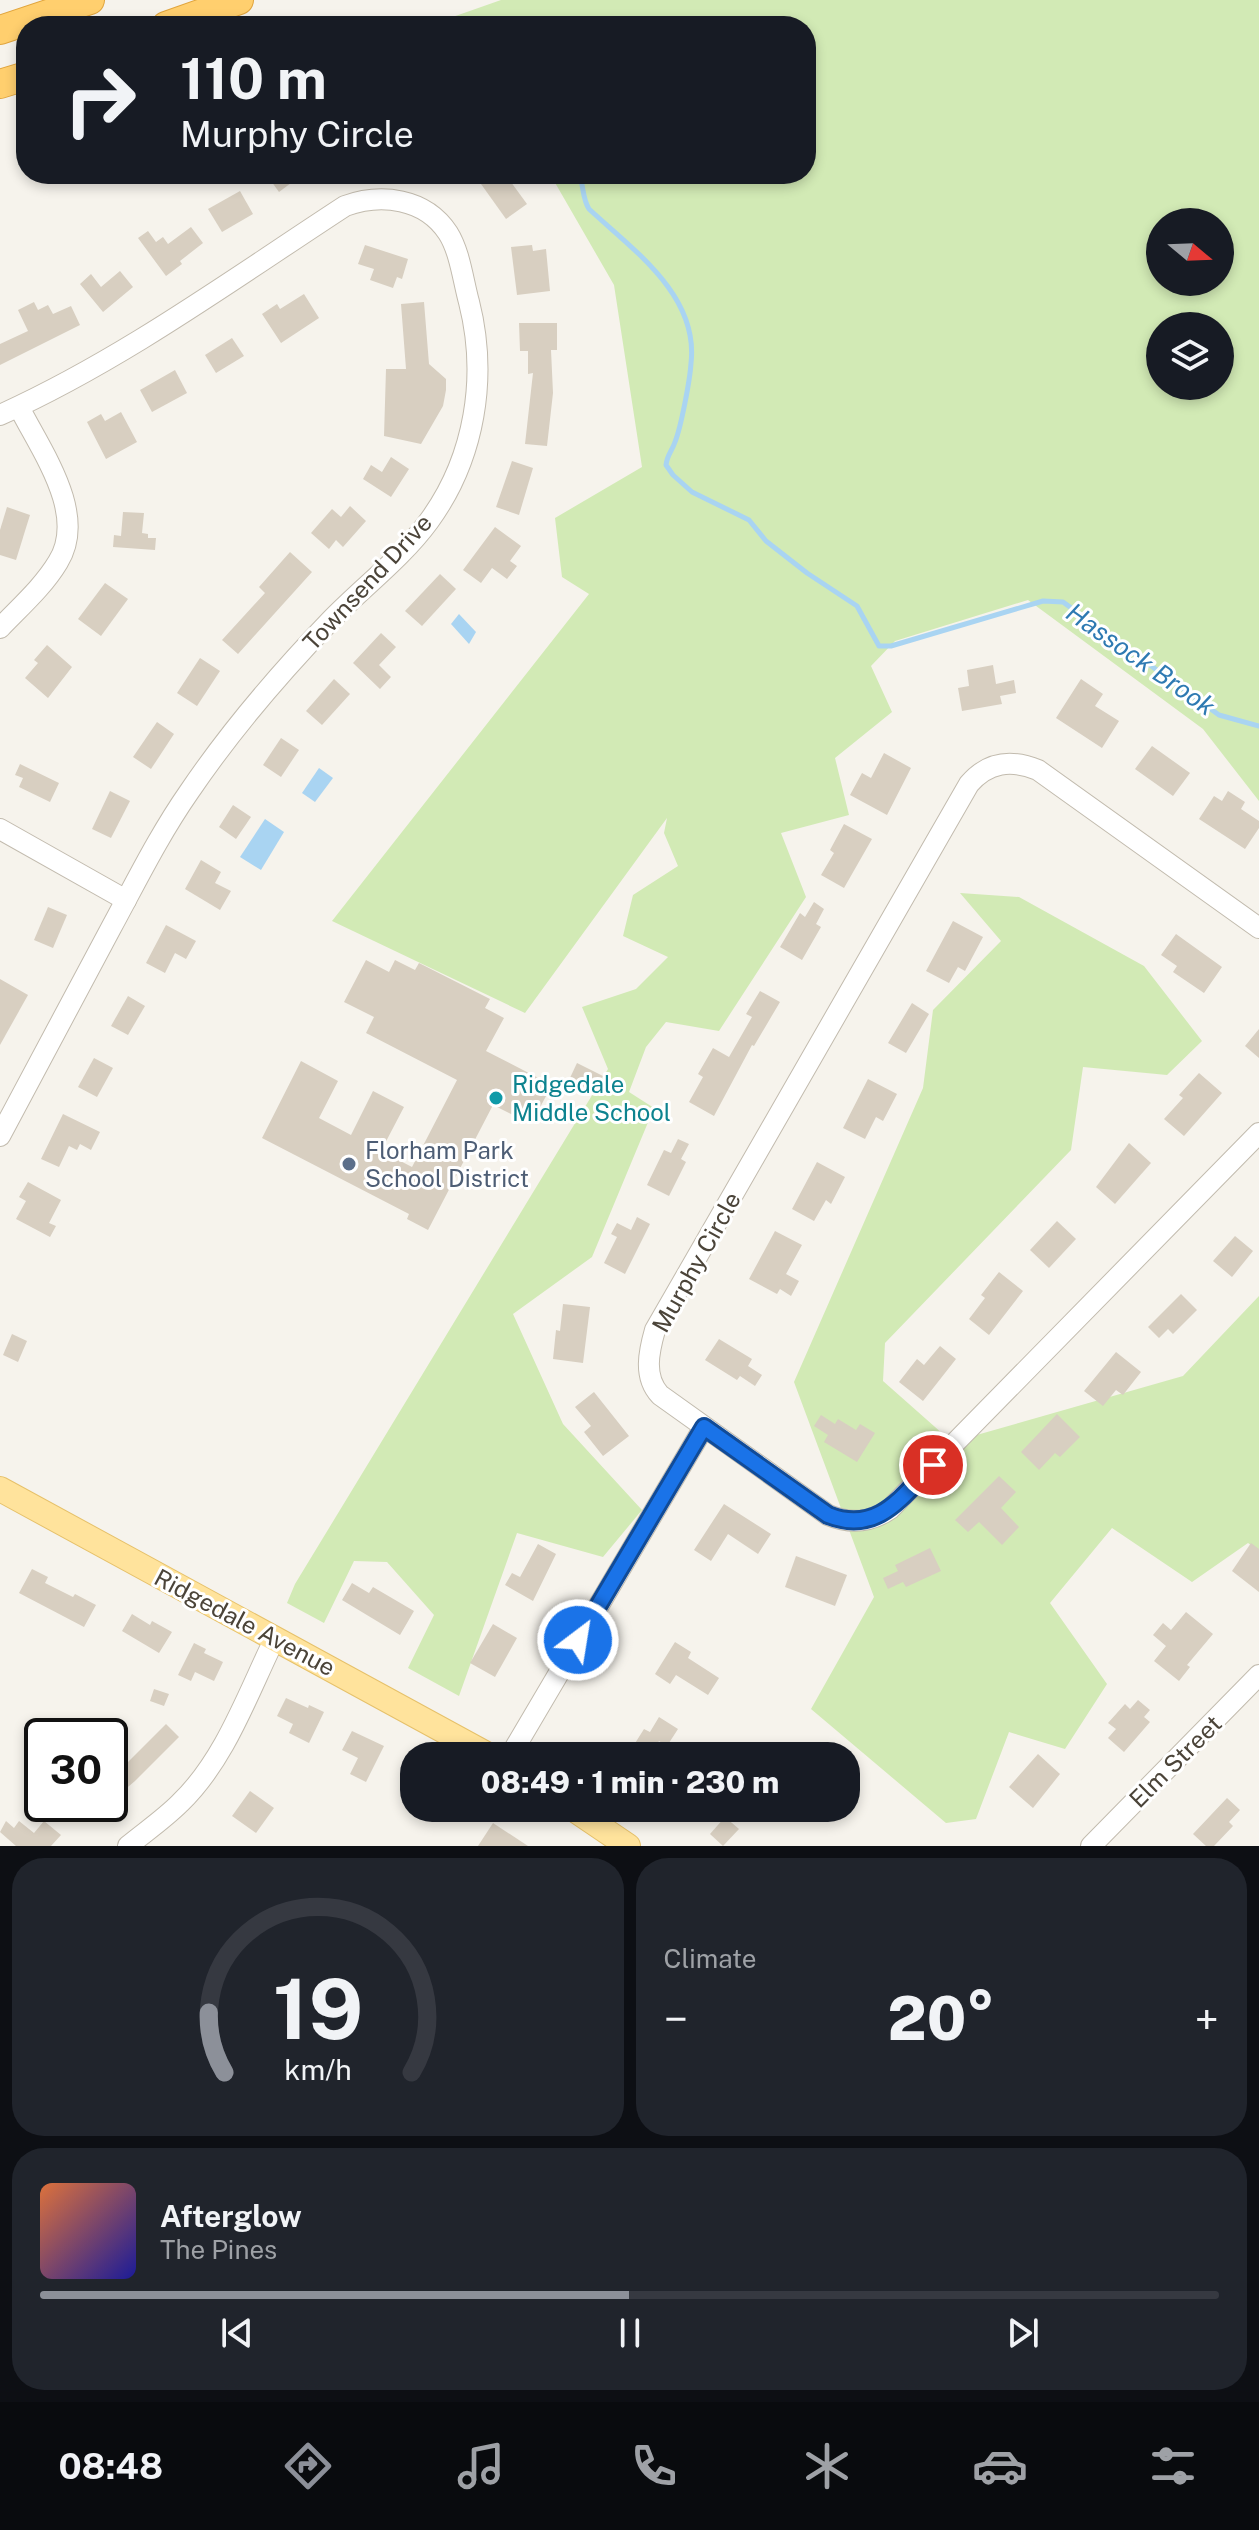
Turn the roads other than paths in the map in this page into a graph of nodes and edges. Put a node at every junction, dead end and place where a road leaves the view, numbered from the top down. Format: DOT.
graph roads {
  1 [pos="90,0"];
  2 [pos="239,0"];
  3 [pos="42,16"];
  4 [pos="194,16"];
  5 [pos="9,411"];
  6 [pos="0,628"];
  7 [pos="0,829"];
  8 [pos="126,900"];
  9 [pos="1259,928"];
  10 [pos="1259,1133"];
  11 [pos="0,1136"];
  12 [pos="704,1427"];
  13 [pos="0,1489"];
  14 [pos="275,1638"];
  15 [pos="1259,1675"];
  16 [pos="464,1742"];
  17 [pos="518,1742"];
  18 [pos="593,1822"];
  19 [pos="128,1846"];
  20 [pos="628,1846"];
  21 [pos="1091,1846"];
  1 -- 3 [label="highway"];
  2 -- 4 [label="highway"];
  5 -- 6 [label="street"];
  5 -- 8 [label="street, Townsend Drive"];
  7 -- 8 [label="street"];
  8 -- 11 [label="street, Townsend Drive"];
  9 -- 12 [label="street, Murphy Circle"];
  10 -- 12 [label="street, Murphy Circle"];
  12 -- 17 [label="street"];
  13 -- 14 [label="main road, Ridgedale Avenue"];
  14 -- 16 [label="main road, Ridgedale Avenue"];
  14 -- 19 [label="street"];
  15 -- 21 [label="street, Elm Street"];
  18 -- 20 [label="main road"];
}
